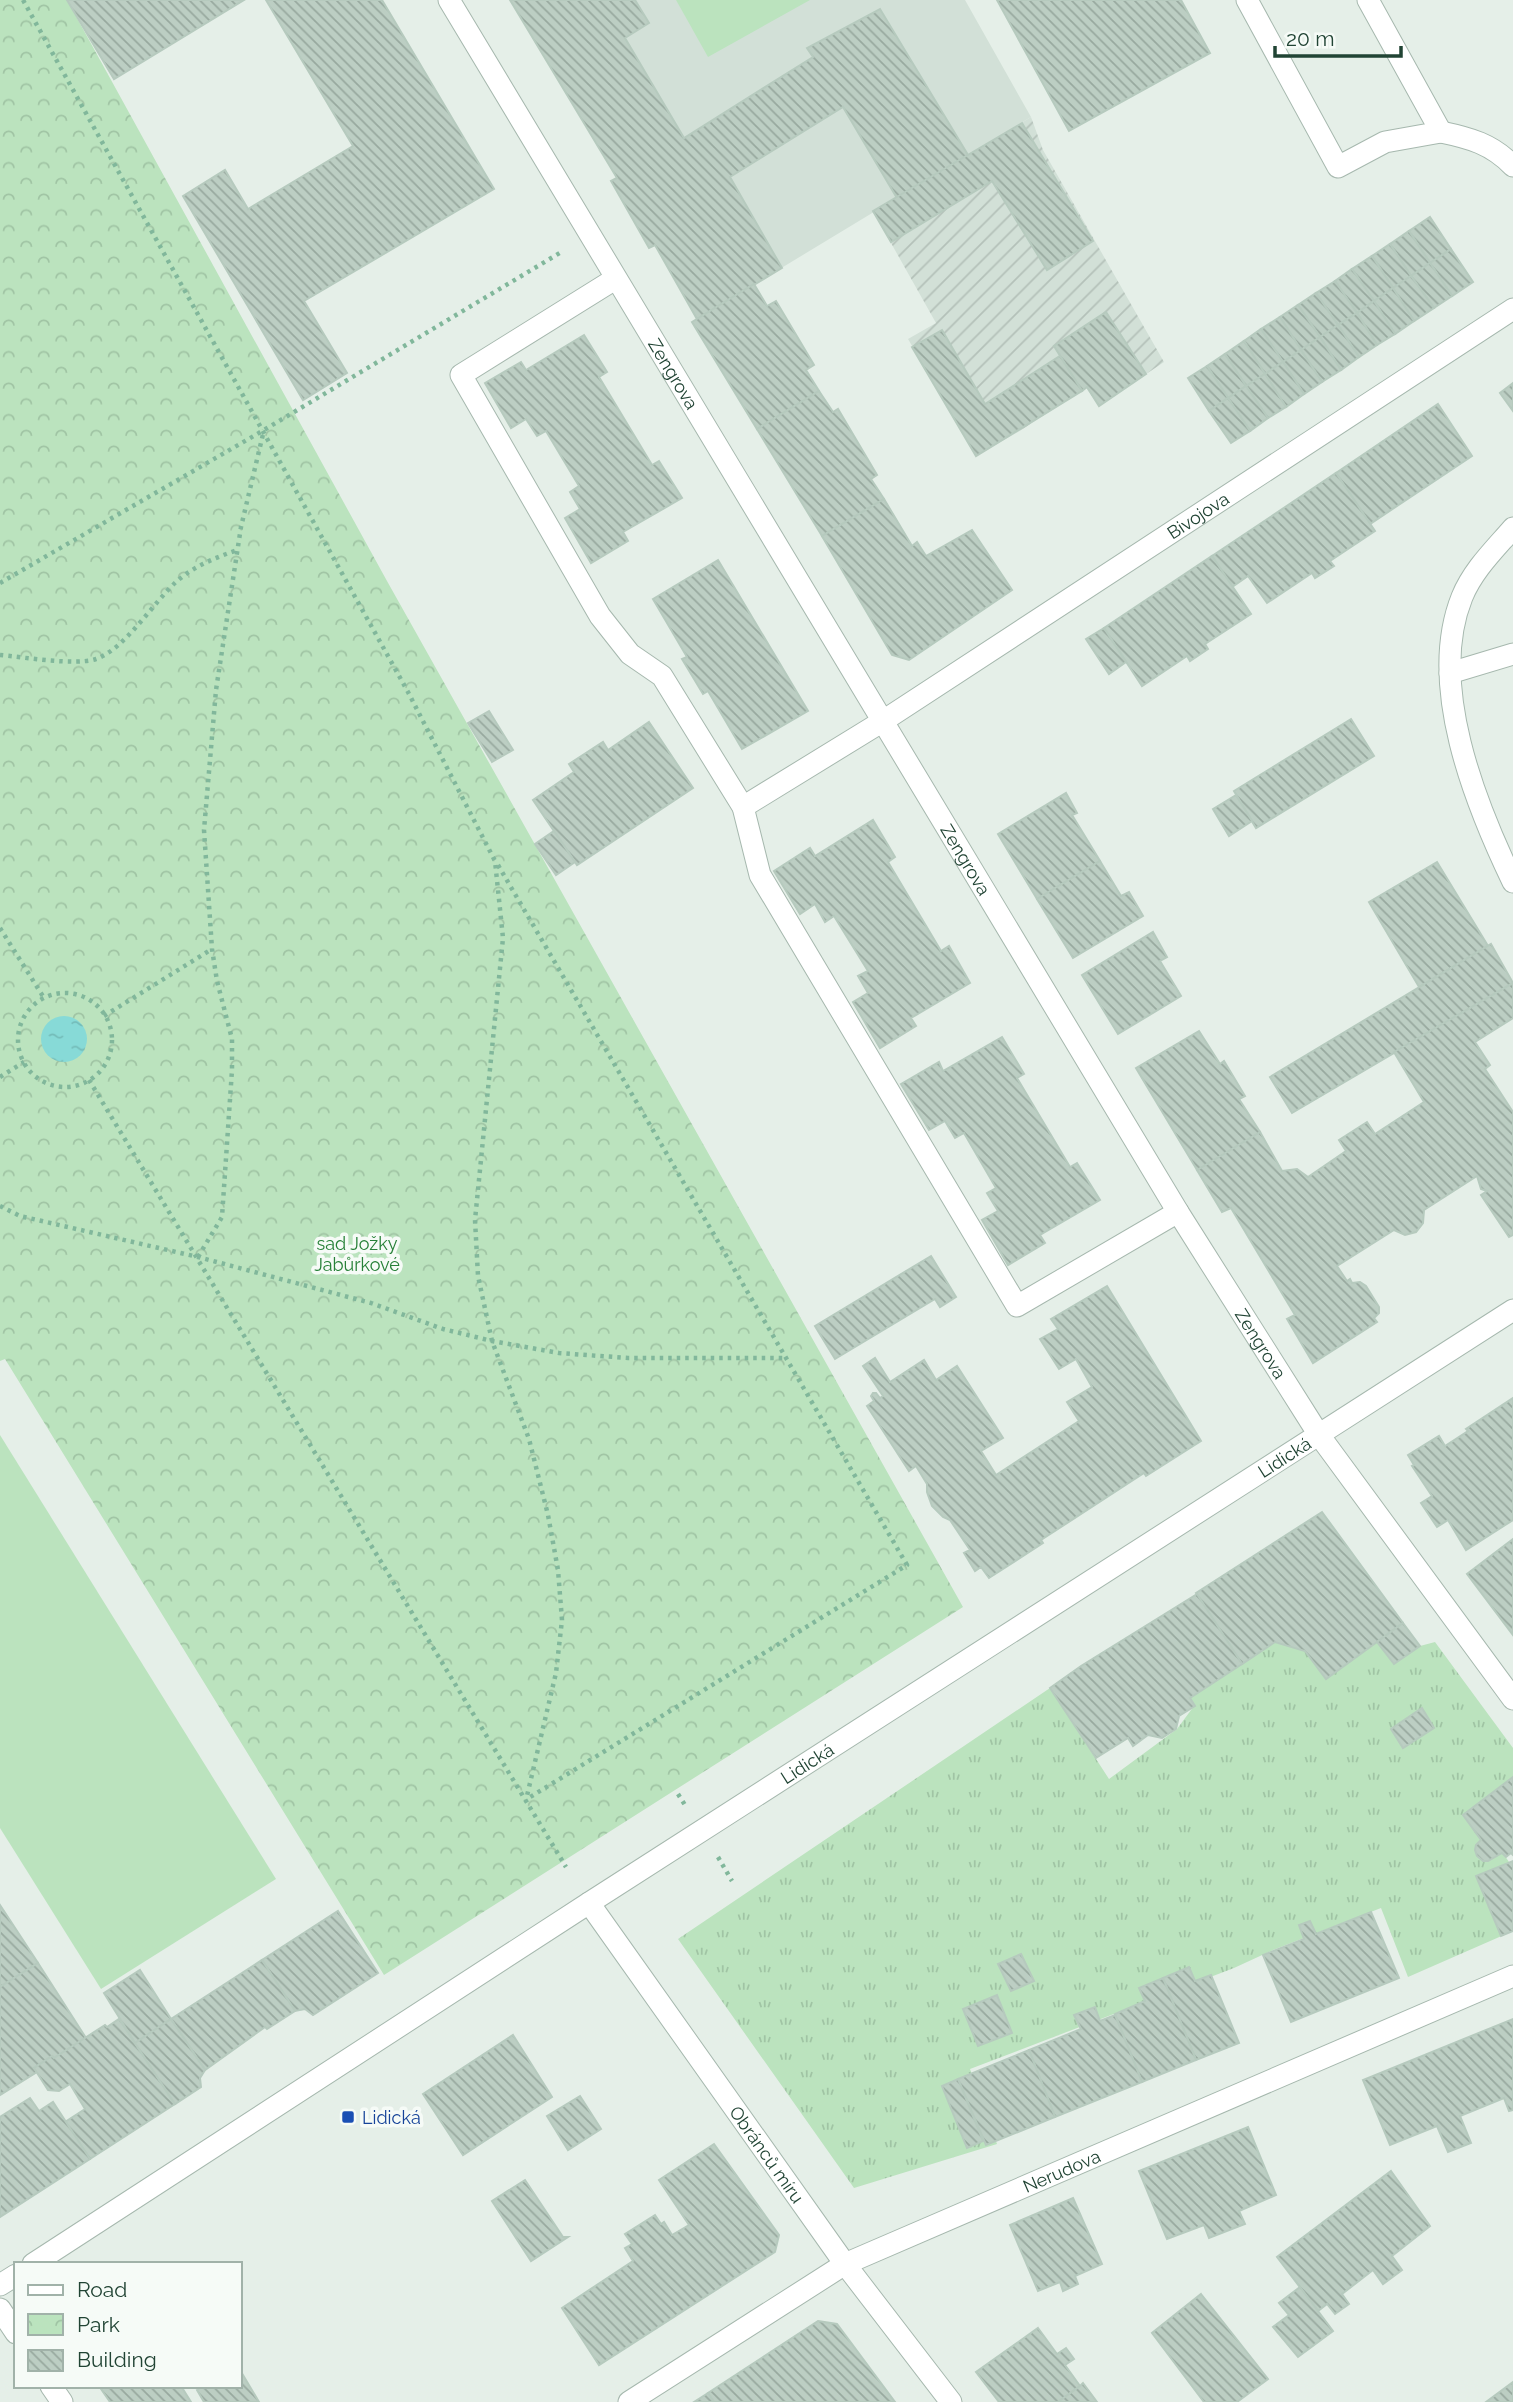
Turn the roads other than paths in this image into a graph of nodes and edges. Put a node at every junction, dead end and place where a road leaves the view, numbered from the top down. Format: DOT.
graph roads {
  1 [pos="449,0"];
  2 [pos="1247,0"];
  3 [pos="1368,0"];
  4 [pos="1441,132"];
  5 [pos="1513,166"];
  6 [pos="615,279"];
  7 [pos="1513,309"];
  8 [pos="1513,528"];
  9 [pos="1513,654"];
  10 [pos="1450,673"];
  11 [pos="883,721"];
  12 [pos="743,807"];
  13 [pos="1513,882"];
  14 [pos="1178,1212"];
  15 [pos="1513,1310"];
  16 [pos="1319,1435"];
  17 [pos="1513,1699"];
  18 [pos="589,1903"];
  19 [pos="1513,1976"];
  20 [pos="36,2262"];
  21 [pos="845,2263"];
  22 [pos="0,2309"];
  23 [pos="14,2330"];
  24 [pos="629,2402"];
  25 [pos="951,2402"];
  1 -- 6 [label="street, Zengrova"];
  2 -- 4 [label="street"];
  3 -- 4 [label="street"];
  4 -- 5 [label="street"];
  6 -- 11 [label="street, Zengrova"];
  6 -- 12 [label="street"];
  7 -- 11 [label="street, Bivojova"];
  8 -- 10 [label="street"];
  9 -- 10 [label="street"];
  10 -- 13 [label="street"];
  11 -- 12 [label="street, Bivojova"];
  11 -- 14 [label="street, Zengrova"];
  12 -- 14 [label="street"];
  14 -- 16 [label="street, Zengrova"];
  15 -- 16 [label="street, Lidická"];
  16 -- 17 [label="street, Zengrova"];
  16 -- 18 [label="street, Lidická"];
  18 -- 20 [label="street, Lidická"];
  18 -- 21 [label="street, Obránců míru"];
  19 -- 21 [label="street, Nerudova"];
  21 -- 24 [label="street, Nerudova"];
  21 -- 25 [label="street, Obránců míru"];
  22 -- 23 [label="street"];
}
